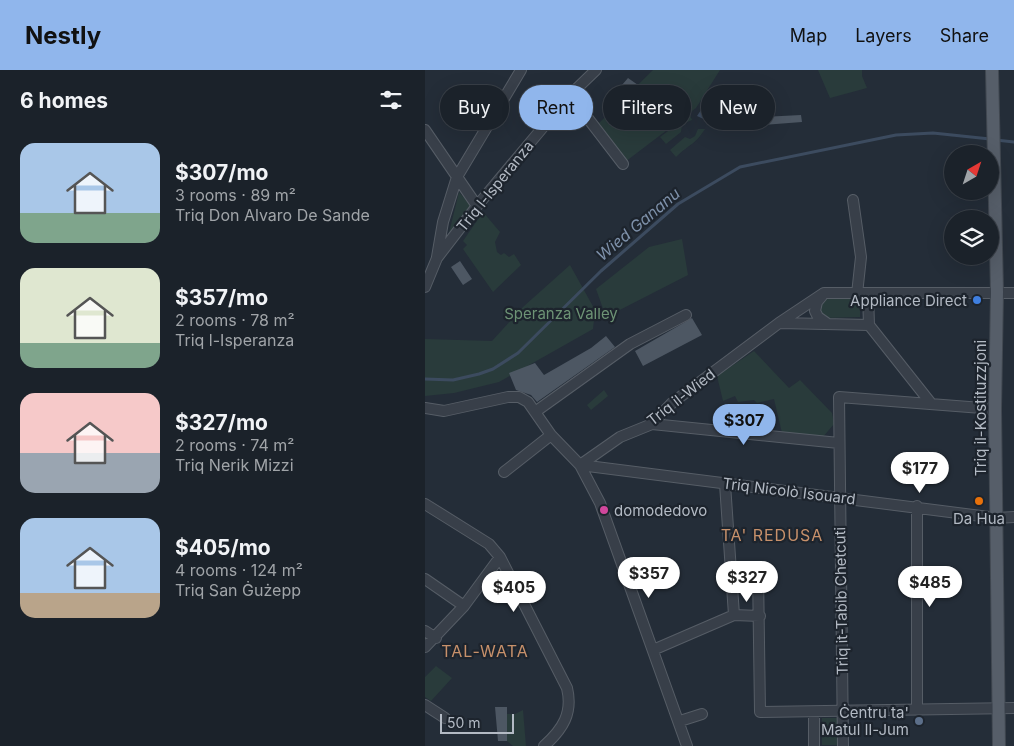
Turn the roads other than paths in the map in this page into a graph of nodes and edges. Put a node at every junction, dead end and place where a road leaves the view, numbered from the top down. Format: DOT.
graph roads {
  1 [pos="521,70"];
  2 [pos="596,70"];
  3 [pos="992,70"];
  4 [pos="580,85"];
  5 [pos="593,125"];
  6 [pos="425,130"];
  7 [pos="541,130"];
  8 [pos="623,164"];
  9 [pos="457,177"];
  10 [pos="853,200"];
  11 [pos="477,206"];
  12 [pos="437,258"];
  13 [pos="427,279"];
  14 [pos="997,292"];
  15 [pos="824,293"];
  16 [pos="1014,293"];
  17 [pos="862,294"];
  18 [pos="686,315"];
  19 [pos="779,323"];
  20 [pos="828,324"];
  21 [pos="869,325"];
  22 [pos="930,402"];
  23 [pos="425,408"];
  24 [pos="995,408"];
  25 [pos="535,412"];
  26 [pos="652,424"];
  27 [pos="551,435"];
  28 [pos="839,443"];
  29 [pos="580,465"];
  30 [pos="504,472"];
  31 [pos="725,484"];
  32 [pos="839,498"];
  33 [pos="425,504"];
  34 [pos="917,506"];
  35 [pos="1014,516"];
  36 [pos="997,518"];
  37 [pos="500,557"];
  38 [pos="731,572"];
  39 [pos="425,579"];
  40 [pos="464,606"];
  41 [pos="734,615"];
  42 [pos="760,616"];
  43 [pos="425,630"];
  44 [pos="436,638"];
  45 [pos="425,647"];
  46 [pos="653,650"];
  47 [pos="425,705"];
  48 [pos="1014,708"];
  49 [pos="998,709"];
  50 [pos="917,710"];
  51 [pos="842,712"];
  52 [pos="814,713"];
  53 [pos="702,714"];
  54 [pos="445,718"];
  55 [pos="680,720"];
  56 [pos="544,746"];
  57 [pos="687,746"];
  58 [pos="814,746"];
  59 [pos="843,746"];
  60 [pos="999,746"];
  1 -- 9 [label="street"];
  2 -- 4 [label="street, Triq l-Isperanza"];
  3 -- 14 [label="main road, Triq il-Kostituzzjoni"];
  5 -- 8 [label="street"];
  6 -- 9 [label="street"];
  7 -- 11 [label="street, Triq l-Isperanza"];
  9 -- 11 [label="street"];
  9 -- 12 [label="street"];
  10 -- 17 [label="street"];
  11 -- 12 [label="street, Triq l-Isperanza"];
  12 -- 13 [label="street, Triq l-Isperanza"];
  14 -- 16 [label="street"];
  14 -- 17 [label="street"];
  14 -- 24 [label="main road, Triq il-Kostituzzjoni"];
  15 -- 17 [label="street"];
  15 -- 19 [label="street, Triq il-Wied"];
  15 -- 20 [label="street"];
  17 -- 21 [label="street"];
  18 -- 25 [label="street"];
  19 -- 20 [label="street"];
  19 -- 26 [label="street, Triq il-Wied"];
  20 -- 21 [label="street"];
  21 -- 22 [label="street"];
  22 -- 24 [label="street"];
  22 -- 28 [label="street, Triq it-Tabib Chetcuti"];
  23 -- 25 [label="street"];
  24 -- 36 [label="main road, Triq il-Kostituzzjoni"];
  25 -- 27 [label="street"];
  26 -- 28 [label="street"];
  26 -- 29 [label="street, Triq il-Wied"];
  27 -- 29 [label="street"];
  27 -- 30 [label="street"];
  28 -- 32 [label="street, Triq it-Tabib Chetcuti"];
  29 -- 31 [label="street, Triq Nicolò Isouard"];
  29 -- 46 [label="street"];
  31 -- 32 [label="street, Triq Nicolò Isouard"];
  31 -- 38 [label="street"];
  32 -- 34 [label="street, Triq Nicolò Isouard"];
  32 -- 51 [label="street, Triq it-Tabib Chetcuti"];
  33 -- 37 [label="street"];
  34 -- 36 [label="street, Triq Nicolò Isouard"];
  34 -- 50 [label="street"];
  35 -- 36 [label="street, Triq Nicolò Isouard"];
  36 -- 49 [label="main road, Triq il-Kostituzzjoni"];
  37 -- 40 [label="street"];
  37 -- 56 [label="street"];
  38 -- 41 [label="street"];
  38 -- 42 [label="street"];
  39 -- 40 [label="street"];
  40 -- 44 [label="street"];
  41 -- 42 [label="street"];
  41 -- 46 [label="street"];
  42 -- 52 [label="street"];
  43 -- 44 [label="street"];
  44 -- 45 [label="street"];
  46 -- 55 [label="street"];
  47 -- 54 [label="street"];
  48 -- 49 [label="street"];
  49 -- 50 [label="street"];
  49 -- 60 [label="main road, Triq il-Kostituzzjoni"];
  50 -- 51 [label="street"];
  51 -- 52 [label="street"];
  51 -- 59 [label="street, Triq it-Tabib Chetcuti"];
  52 -- 58 [label="street"];
  53 -- 55 [label="street"];
  55 -- 57 [label="street"];
}
